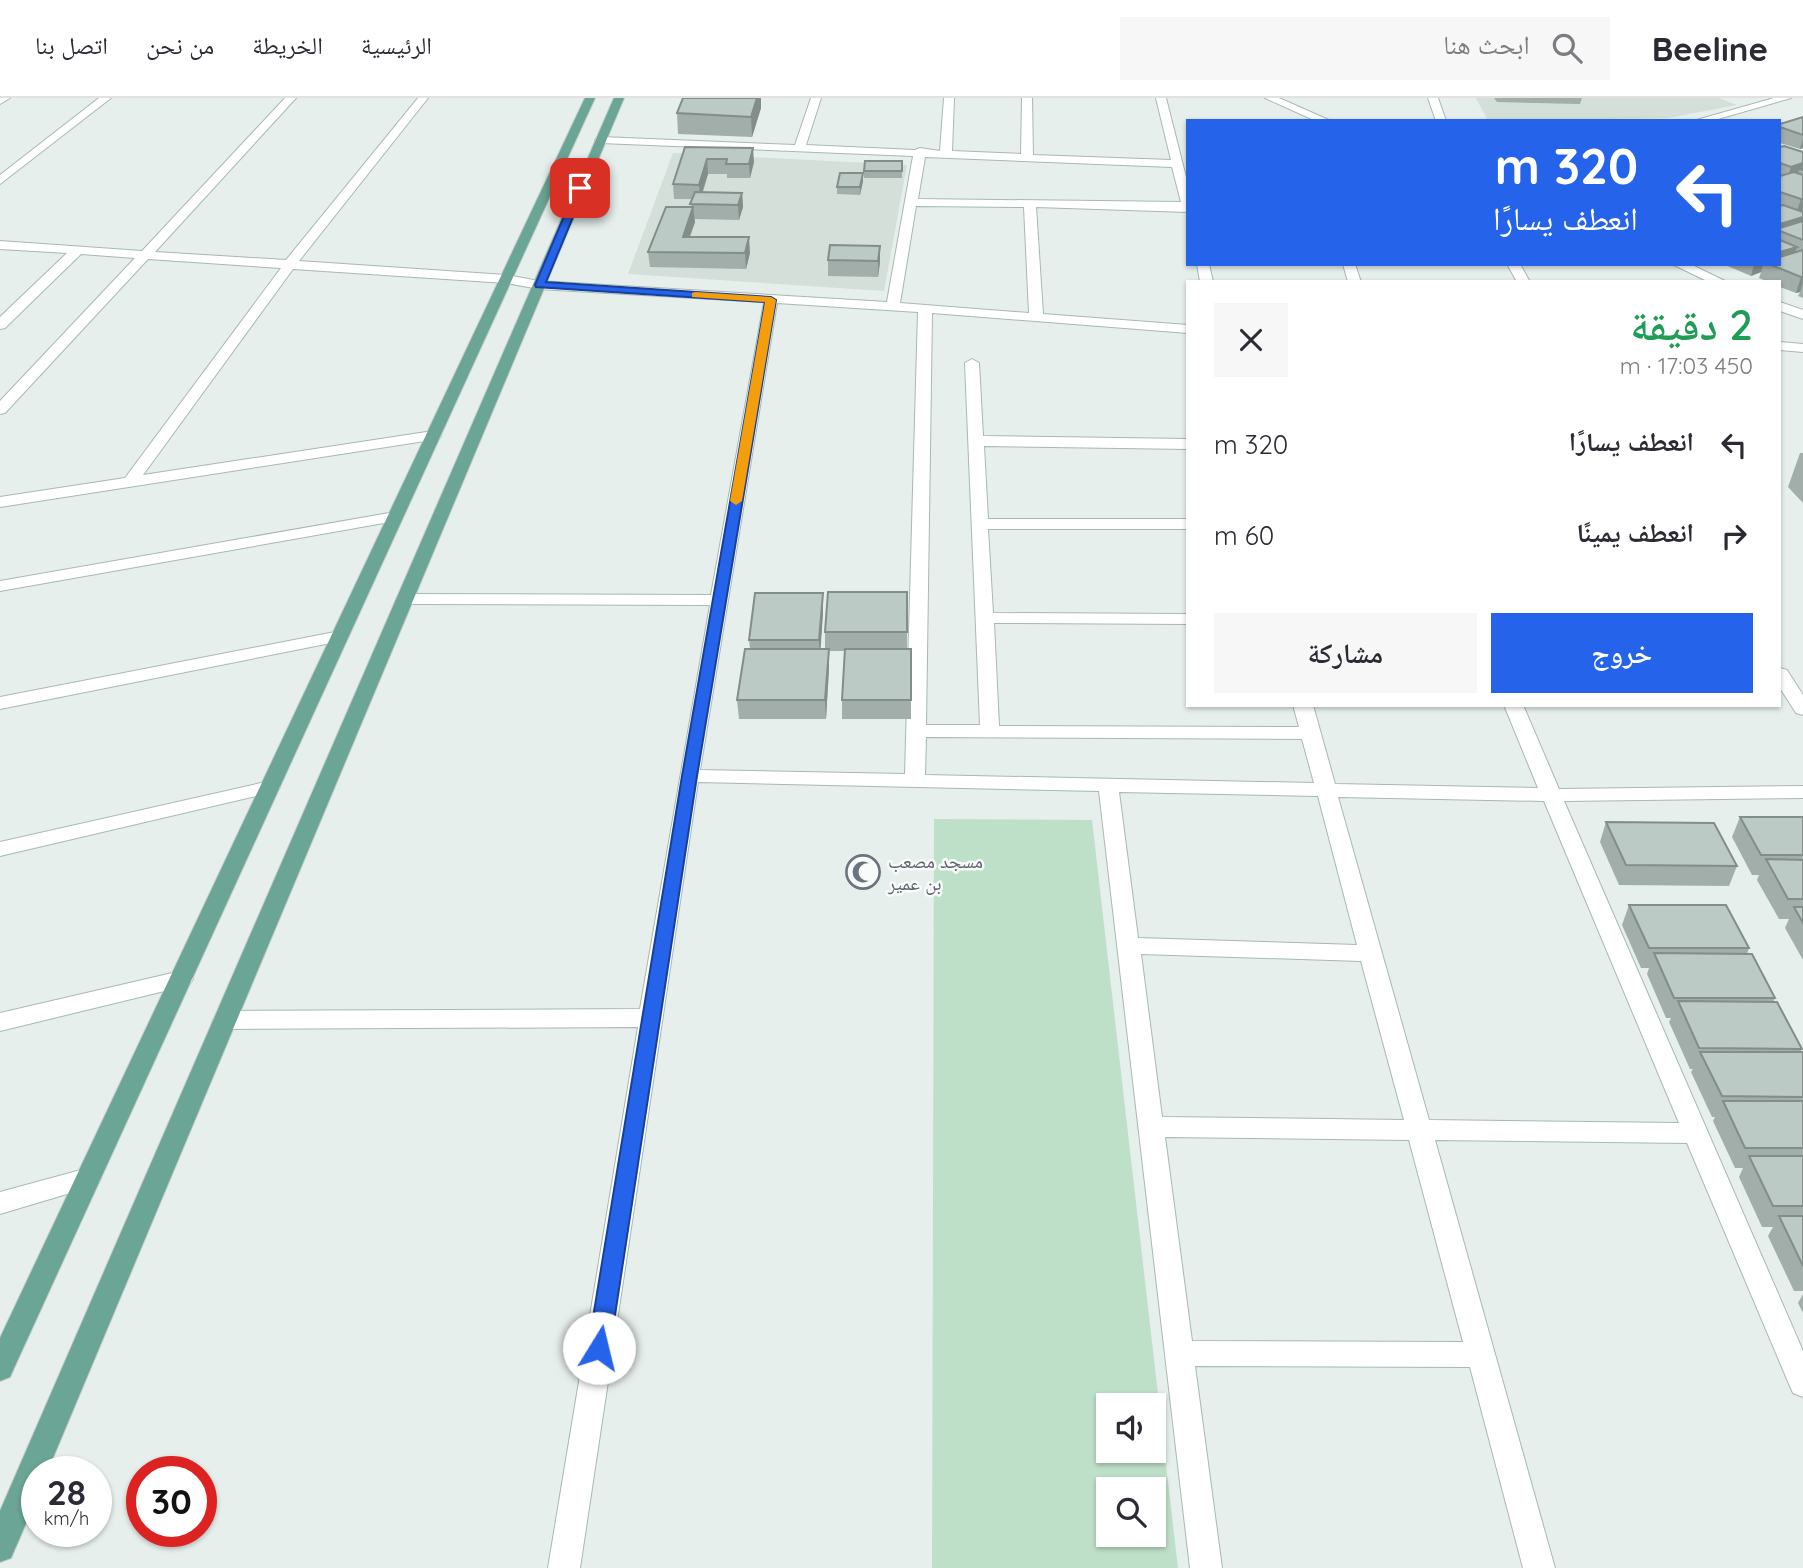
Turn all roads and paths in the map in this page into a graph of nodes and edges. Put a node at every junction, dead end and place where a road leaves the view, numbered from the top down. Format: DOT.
graph roads {
  1 [pos="5,98"];
  2 [pos="106,98"];
  3 [pos="291,98"];
  4 [pos="423,98"];
  5 [pos="590,98"];
  6 [pos="619,98"];
  7 [pos="816,98"];
  8 [pos="949,98"];
  9 [pos="1027,98"];
  10 [pos="1161,98"];
  11 [pos="1270,98"];
  12 [pos="1433,98"];
  13 [pos="1787,100"];
  14 [pos="0,101"];
  15 [pos="1291,103"];
  16 [pos="1322,119"];
  17 [pos="1440,119"];
  18 [pos="1706,119"];
  19 [pos="601,140"];
  20 [pos="800,147"];
  21 [pos="920,152"];
  22 [pos="946,152"];
  23 [pos="1027,157"];
  24 [pos="1177,164"];
  25 [pos="0,181"];
  26 [pos="1186,199"];
  27 [pos="911,202"];
  28 [pos="1030,204"];
  29 [pos="1186,207"];
  30 [pos="0,245"];
  31 [pos="78,250"];
  32 [pos="145,254"];
  33 [pos="290,264"];
  34 [pos="1683,266"];
  35 [pos="506,279"];
  36 [pos="1716,280"];
  37 [pos="540,285"];
  38 [pos="771,300"];
  39 [pos="892,306"];
  40 [pos="1781,306"];
  41 [pos="925,309"];
  42 [pos="0,310"];
  43 [pos="15,310"];
  44 [pos="1803,315"];
  45 [pos="1036,317"];
  46 [pos="0,325"];
  47 [pos="1186,329"];
  48 [pos="1781,346"];
  49 [pos="1803,348"];
  50 [pos="972,363"];
  51 [pos="0,410"];
  52 [pos="433,436"];
  53 [pos="976,441"];
  54 [pos="1186,444"];
  55 [pos="132,480"];
  56 [pos="0,502"];
  57 [pos="395,517"];
  58 [pos="979,524"];
  59 [pos="1186,524"];
  60 [pos="0,586"];
  61 [pos="405,599"];
  62 [pos="719,600"];
  63 [pos="984,618"];
  64 [pos="1186,619"];
  65 [pos="340,636"];
  66 [pos="1781,676"];
  67 [pos="0,704"];
  68 [pos="1304,707"];
  69 [pos="1514,707"];
  70 [pos="1803,709"];
  71 [pos="916,731"];
  72 [pos="990,731"];
  73 [pos="1311,733"];
  74 [pos="689,776"];
  75 [pos="915,780"];
  76 [pos="1108,785"];
  77 [pos="270,787"];
  78 [pos="1326,788"];
  79 [pos="1803,792"];
  80 [pos="1551,795"];
  81 [pos="0,849"];
  82 [pos="1127,946"];
  83 [pos="1371,953"];
  84 [pos="181,979"];
  85 [pos="651,1018"];
  86 [pos="225,1020"];
  87 [pos="0,1022"];
  88 [pos="1150,1127"];
  89 [pos="1419,1131"];
  90 [pos="1696,1133"];
  91 [pos="88,1178"];
  92 [pos="0,1203"];
  93 [pos="1178,1353"];
  94 [pos="1481,1355"];
  95 [pos="0,1368"];
  96 [pos="1803,1384"];
  97 [pos="0,1547"];
  98 [pos="564,1568"];
  99 [pos="1206,1568"];
  100 [pos="1539,1568"];
  1 -- 14 [label="street"];
  2 -- 25 [label="street"];
  3 -- 32 [label="street"];
  4 -- 33 [label="street"];
  5 -- 35 [label="main road"];
  6 -- 19 [label="main road"];
  7 -- 20 [label="street"];
  8 -- 22 [label="street"];
  9 -- 23 [label="street"];
  10 -- 24 [label="street"];
  11 -- 15 [label="street"];
  12 -- 17 [label="street"];
  13 -- 18 [label="street"];
  15 -- 16 [label="street"];
  19 -- 20 [label="street"];
  19 -- 37 [label="main road"];
  20 -- 21 [label="street"];
  21 -- 22 [label="street"];
  21 -- 27 [label="street"];
  22 -- 23 [label="street"];
  23 -- 24 [label="street"];
  24 -- 26 [label="street"];
  27 -- 28 [label="street"];
  27 -- 39 [label="street"];
  28 -- 29 [label="street"];
  28 -- 45 [label="street"];
  30 -- 31 [label="street"];
  31 -- 32 [label="street"];
  31 -- 43 [label="street"];
  32 -- 33 [label="street"];
  32 -- 51 [label="street"];
  33 -- 35 [label="street"];
  33 -- 55 [label="street"];
  34 -- 36 [label="street"];
  35 -- 37 [label="street"];
  35 -- 52 [label="main road"];
  37 -- 38 [label="street"];
  37 -- 61 [label="main road"];
  38 -- 39 [label="street"];
  38 -- 62 [label="street"];
  39 -- 41 [label="street"];
  40 -- 44 [label="street"];
  41 -- 45 [label="street"];
  41 -- 71 [label="street"];
  42 -- 43 [label="street"];
  43 -- 46 [label="street"];
  45 -- 47 [label="street"];
  48 -- 49 [label="street"];
  50 -- 53 [label="street"];
  52 -- 55 [label="street"];
  52 -- 57 [label="main road"];
  53 -- 54 [label="street"];
  53 -- 58 [label="street"];
  55 -- 56 [label="street"];
  57 -- 60 [label="street"];
  57 -- 65 [label="main road"];
  58 -- 59 [label="street"];
  58 -- 63 [label="street"];
  61 -- 62 [label="street"];
  61 -- 86 [label="main road"];
  62 -- 74 [label="street"];
  63 -- 64 [label="street"];
  63 -- 72 [label="street"];
  65 -- 67 [label="street"];
  65 -- 77 [label="main road"];
  66 -- 70 [label="street"];
  68 -- 73 [label="street"];
  69 -- 80 [label="street"];
  71 -- 72 [label="street"];
  71 -- 75 [label="street"];
  72 -- 73 [label="street"];
  73 -- 78 [label="street"];
  74 -- 75 [label="street"];
  74 -- 85 [label="street"];
  75 -- 76 [label="street"];
  76 -- 78 [label="street"];
  76 -- 82 [label="street"];
  77 -- 81 [label="street"];
  77 -- 84 [label="main road"];
  78 -- 80 [label="street"];
  78 -- 83 [label="street"];
  79 -- 80 [label="street"];
  80 -- 90 [label="street"];
  82 -- 83 [label="street"];
  82 -- 88 [label="street"];
  83 -- 89 [label="street"];
  84 -- 87 [label="street"];
  84 -- 91 [label="main road"];
  85 -- 86 [label="street"];
  85 -- 98 [label="street"];
  86 -- 97 [label="main road"];
  88 -- 89 [label="street"];
  88 -- 93 [label="street"];
  89 -- 90 [label="street"];
  89 -- 94 [label="street"];
  90 -- 96 [label="street"];
  91 -- 92 [label="street"];
  91 -- 95 [label="main road"];
  93 -- 94 [label="street"];
  93 -- 99 [label="street"];
  94 -- 100 [label="street"];
}
